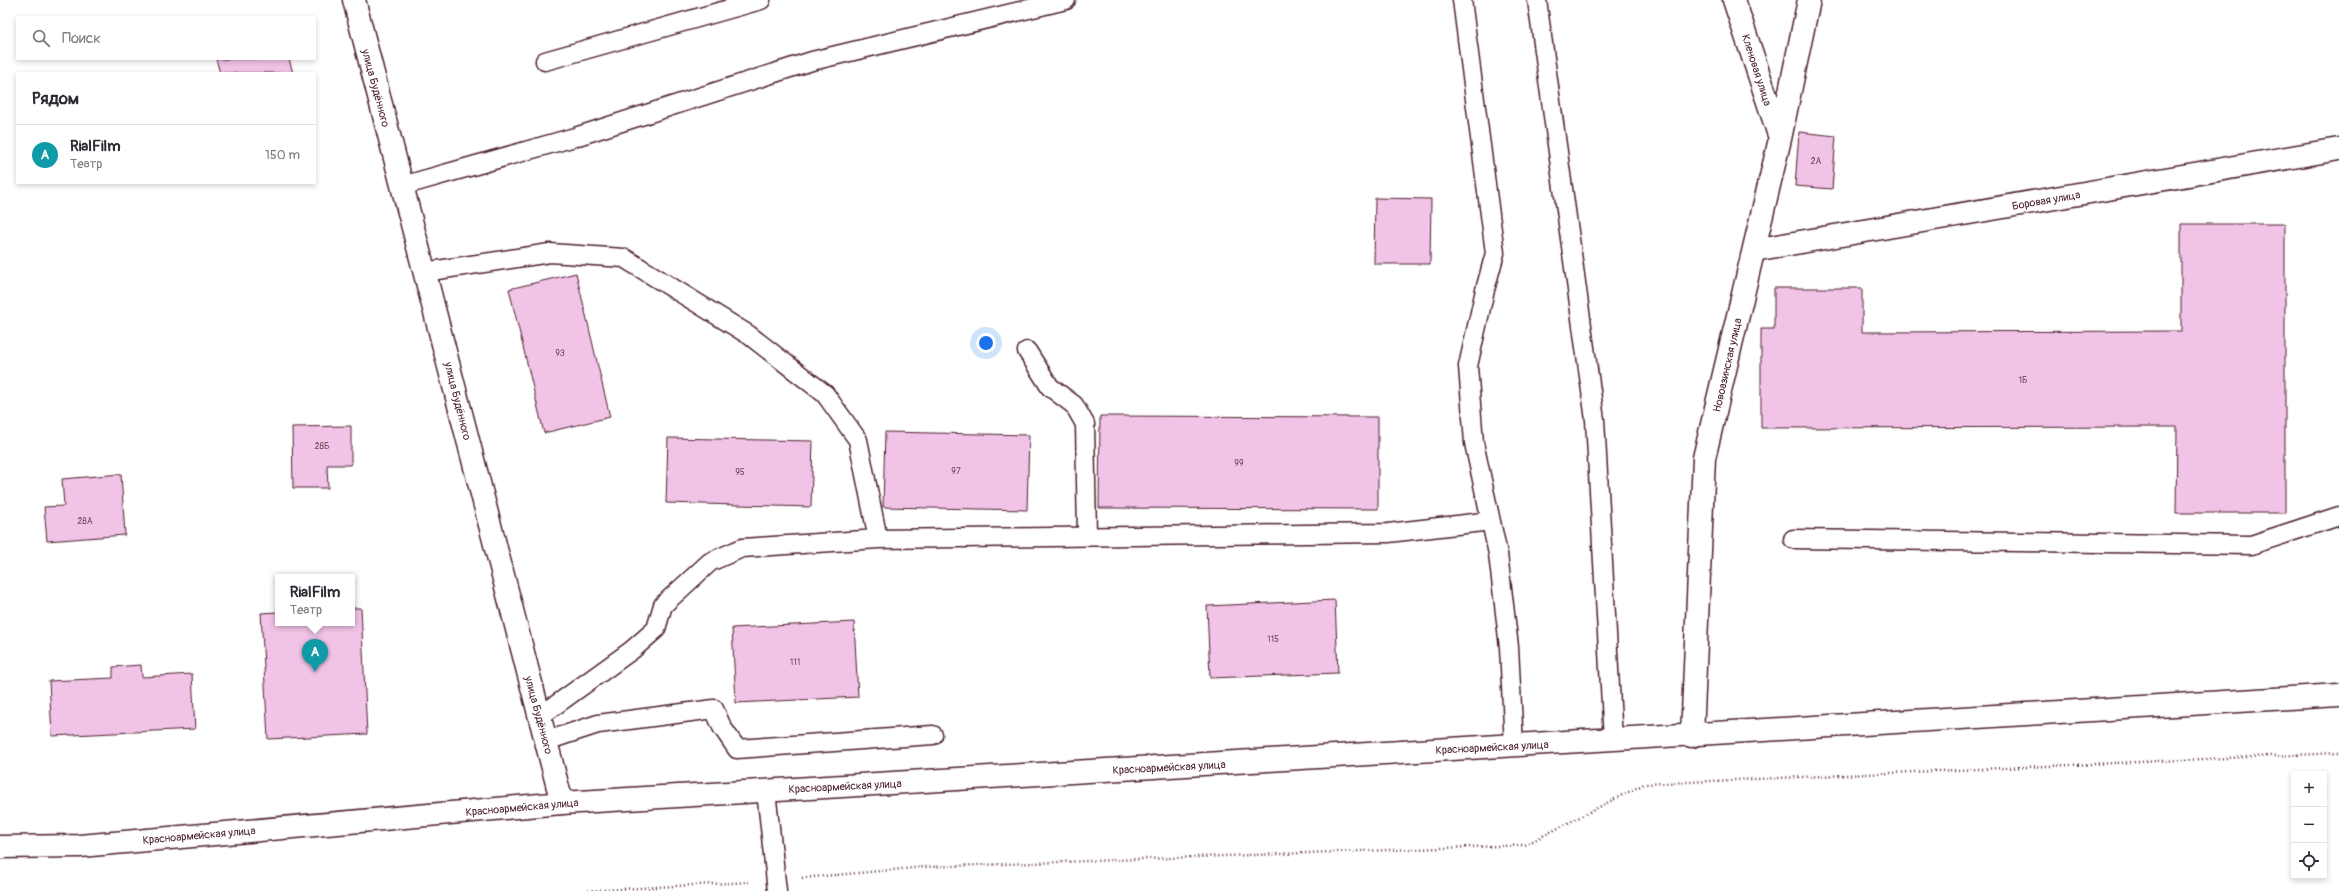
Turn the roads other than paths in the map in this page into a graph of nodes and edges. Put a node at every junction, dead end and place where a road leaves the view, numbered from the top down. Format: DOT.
graph roads {
  1 [pos="354,0"];
  2 [pos="761,0"];
  3 [pos="1066,0"];
  4 [pos="1462,0"];
  5 [pos="1536,0"];
  6 [pos="1734,0"];
  7 [pos="1809,0"];
  8 [pos="546,61"];
  9 [pos="1780,139"];
  10 [pos="2339,149"];
  11 [pos="402,186"];
  12 [pos="1754,250"];
  13 [pos="424,272"];
  14 [pos="1027,351"];
  15 [pos="2339,516"];
  16 [pos="1491,521"];
  17 [pos="1087,536"];
  18 [pos="878,539"];
  19 [pos="1793,539"];
  20 [pos="2339,695"];
  21 [pos="539,717"];
  22 [pos="933,735"];
  23 [pos="1692,736"];
  24 [pos="1613,740"];
  25 [pos="546,741"];
  26 [pos="1514,746"];
  27 [pos="766,791"];
  28 [pos="562,803"];
  29 [pos="0,847"];
  30 [pos="776,886"];
  1 -- 11 [label="street, улица Будённого"];
  2 -- 8 [label="lane"];
  3 -- 11 [label="lane"];
  4 -- 16 [label="lane"];
  5 -- 24 [label="lane"];
  6 -- 9 [label="street, Кленовая улица"];
  7 -- 9 [label="street, Новоазинская улица"];
  9 -- 12 [label="street, Новоазинская улица"];
  10 -- 12 [label="street, Боровая улица"];
  11 -- 13 [label="street, улица Будённого"];
  12 -- 23 [label="street, Новоазинская улица"];
  13 -- 18 [label="lane"];
  13 -- 21 [label="street, улица Будённого"];
  14 -- 17 [label="lane"];
  15 -- 19 [label="lane"];
  16 -- 17 [label="lane"];
  16 -- 26 [label="lane"];
  17 -- 18 [label="lane"];
  18 -- 21 [label="lane"];
  20 -- 23 [label="street, Красноармейская улица"];
  21 -- 25 [label="street, улица Будённого"];
  22 -- 25 [label="lane"];
  23 -- 24 [label="street, Красноармейская улица"];
  24 -- 26 [label="street, Красноармейская улица"];
  25 -- 28 [label="street, улица Будённого"];
  26 -- 27 [label="street, Красноармейская улица"];
  27 -- 28 [label="street, Красноармейская улица"];
  27 -- 30 [label="lane"];
  28 -- 29 [label="street, Красноармейская улица"];
}
